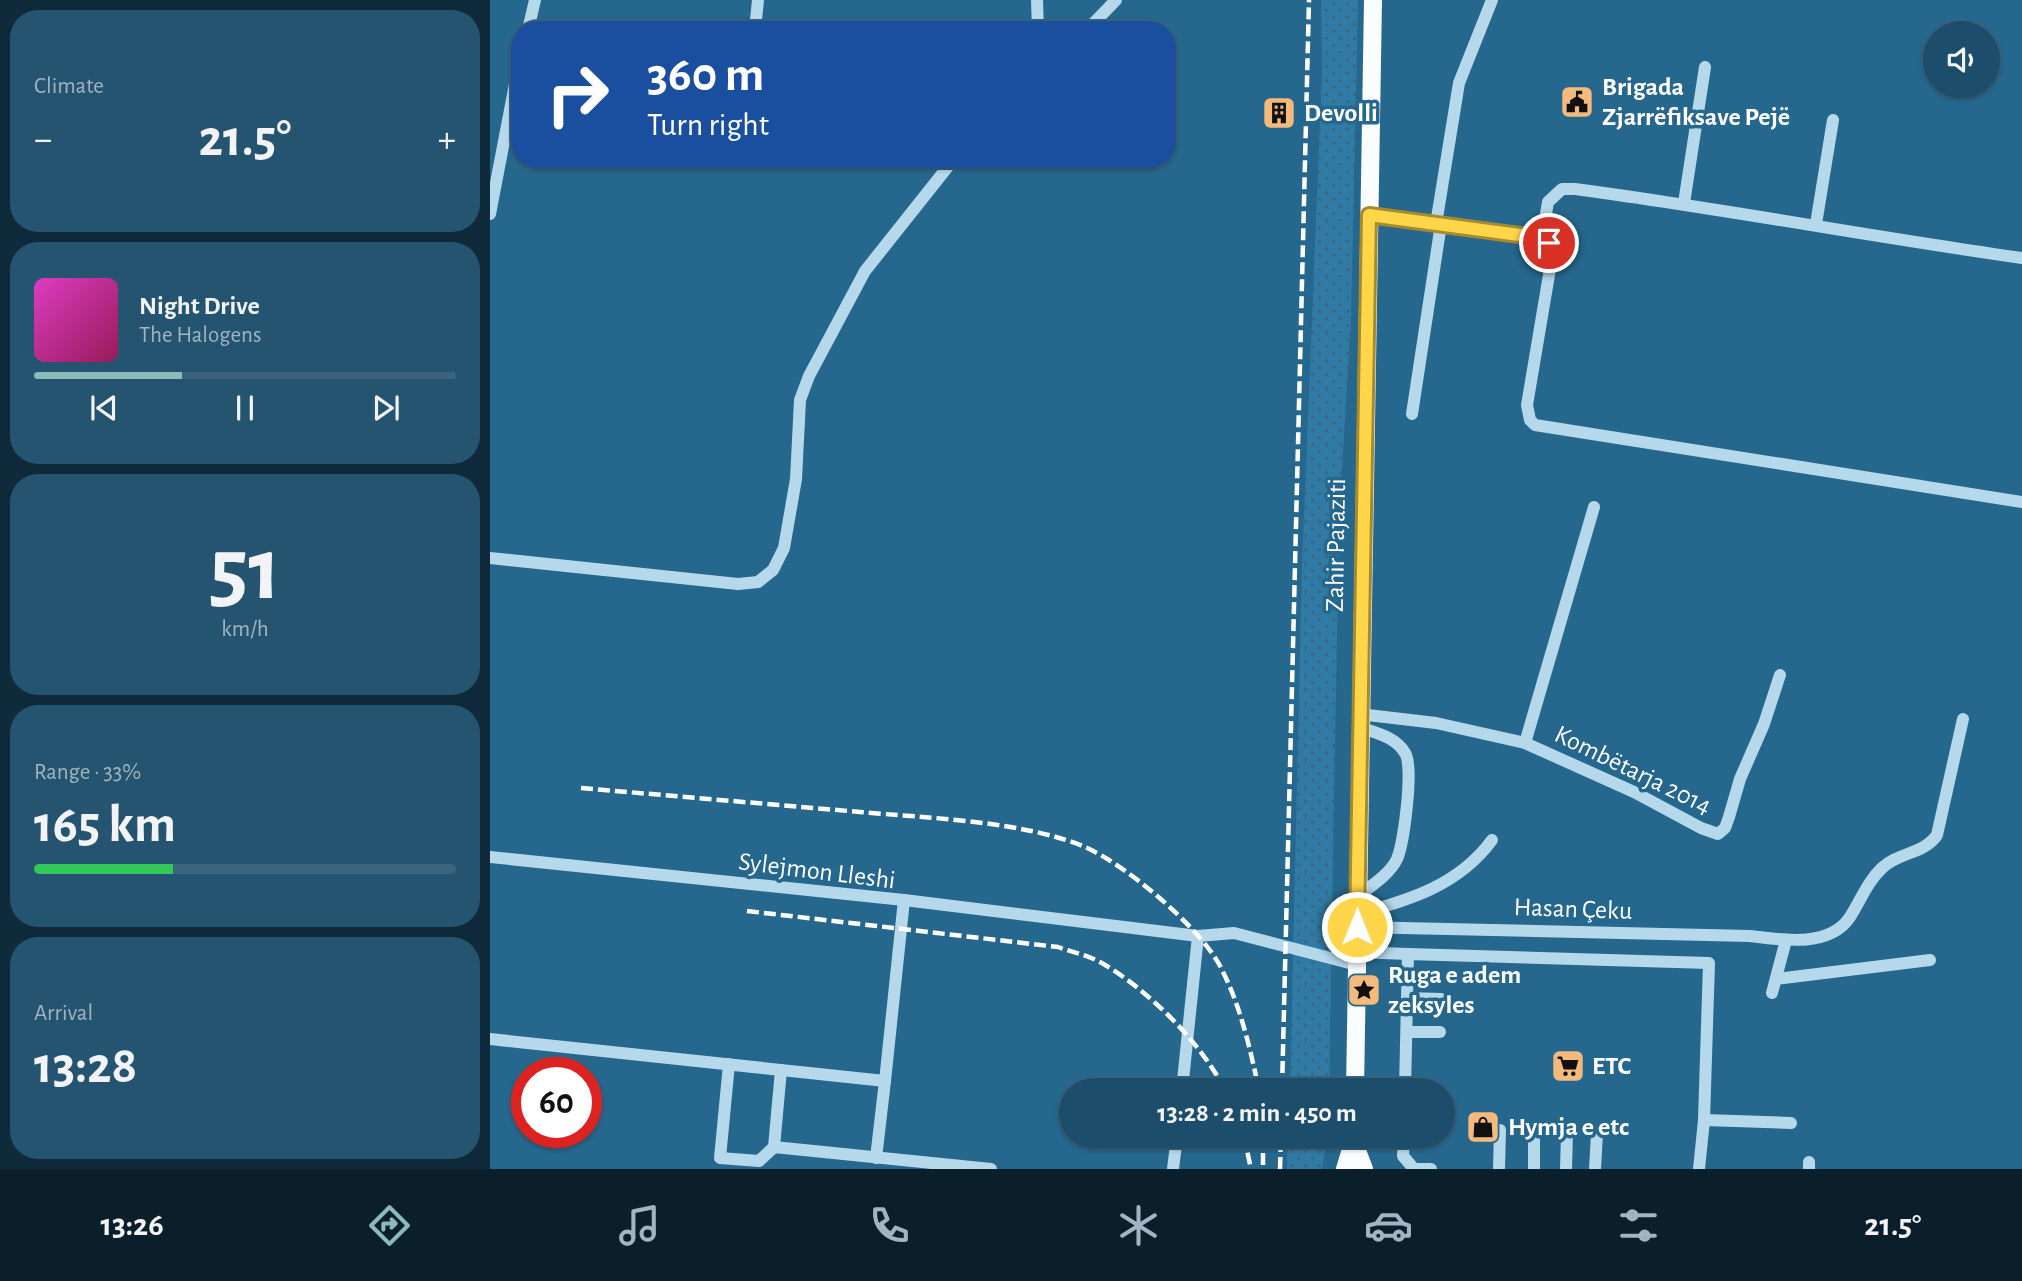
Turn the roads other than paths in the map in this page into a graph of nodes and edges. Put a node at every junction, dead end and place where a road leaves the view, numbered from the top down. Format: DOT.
graph roads {
  1 [pos="536,0"];
  2 [pos="758,0"];
  3 [pos="1037,0"];
  4 [pos="1116,0"];
  5 [pos="1373,0"];
  6 [pos="1490,6"];
  7 [pos="530,21"];
  8 [pos="756,21"];
  9 [pos="1038,21"];
  10 [pos="1096,21"];
  11 [pos="1704,67"];
  12 [pos="511,105"];
  13 [pos="1833,120"];
  14 [pos="947,168"];
  15 [pos="1684,203"];
  16 [pos="490,214"];
  17 [pos="1369,215"];
  18 [pos="1439,224"];
  19 [pos="1816,224"];
  20 [pos="1542,238"];
  21 [pos="2022,258"];
  22 [pos="1412,414"];
  23 [pos="2022,502"];
  24 [pos="1594,507"];
  25 [pos="490,558"];
  26 [pos="1780,675"];
  27 [pos="1964,719"];
  28 [pos="1359,720"];
  29 [pos="1525,743"];
  30 [pos="1492,840"];
  31 [pos="490,857"];
  32 [pos="904,900"];
  33 [pos="1358,912"];
  34 [pos="1198,936"];
  35 [pos="1786,940"];
  36 [pos="1408,954"];
  37 [pos="1357,958"];
  38 [pos="1930,960"];
  39 [pos="1776,979"];
  40 [pos="1772,992"];
  41 [pos="1408,998"];
  42 [pos="1441,999"];
  43 [pos="1407,1032"];
  44 [pos="1440,1032"];
  45 [pos="490,1039"];
  46 [pos="729,1065"];
  47 [pos="781,1070"];
  48 [pos="1183,1078"];
  49 [pos="1355,1078"];
  50 [pos="1405,1078"];
  51 [pos="885,1081"];
  52 [pos="1704,1120"];
  53 [pos="1791,1124"];
  54 [pos="1500,1130"];
  55 [pos="1534,1131"];
  56 [pos="1567,1132"];
  57 [pos="1597,1133"];
  58 [pos="774,1147"];
  59 [pos="1176,1148"];
  60 [pos="1352,1148"];
  61 [pos="1357,1148"];
  62 [pos="1403,1148"];
  63 [pos="876,1158"];
  64 [pos="720,1163"];
  65 [pos="991,1169"];
  66 [pos="1174,1169"];
  67 [pos="1345,1169"];
  68 [pos="1364,1169"];
  69 [pos="1414,1169"];
  70 [pos="1431,1169"];
  71 [pos="1499,1169"];
  72 [pos="1534,1169"];
  73 [pos="1566,1169"];
  74 [pos="1595,1169"];
  75 [pos="1699,1169"];
  1 -- 7 [label="street"];
  2 -- 8 [label="street"];
  3 -- 9 [label="street"];
  4 -- 10 [label="street"];
  5 -- 17 [label="main road, Zahir Pajaziti"];
  6 -- 18 [label="street"];
  11 -- 15 [label="street"];
  12 -- 16 [label="street"];
  13 -- 19 [label="street"];
  14 -- 25 [label="street"];
  15 -- 19 [label="street"];
  15 -- 20 [label="street"];
  17 -- 18 [label="street"];
  17 -- 28 [label="main road, Zahir Pajaziti"];
  18 -- 20 [label="street"];
  18 -- 22 [label="street"];
  19 -- 21 [label="street"];
  20 -- 23 [label="street"];
  24 -- 29 [label="street, Kombëtarja 2014"];
  26 -- 29 [label="street, Kombëtarja 2014"];
  27 -- 35 [label="street, Hasan Çeku"];
  28 -- 29 [label="street, Kombëtarja 2014"];
  28 -- 33 [label="main road, Zahir Pajaziti"];
  28 -- 33 [label="street"];
  30 -- 33 [label="street"];
  31 -- 32 [label="street, Sylejmon Lleshi"];
  32 -- 34 [label="street"];
  32 -- 51 [label="street, Sylejmon Lleshi"];
  33 -- 35 [label="street, Hasan Çeku"];
  33 -- 37 [label="main road, Zahir Pajaziti"];
  34 -- 37 [label="street"];
  34 -- 48 [label="street"];
  35 -- 39 [label="street"];
  36 -- 37 [label="street"];
  36 -- 41 [label="street"];
  36 -- 52 [label="street"];
  37 -- 49 [label="main road, Zahir Pajaziti"];
  38 -- 39 [label="street"];
  39 -- 40 [label="street"];
  41 -- 42 [label="street"];
  41 -- 43 [label="street"];
  43 -- 44 [label="street"];
  43 -- 50 [label="street"];
  45 -- 46 [label="street"];
  46 -- 47 [label="street"];
  46 -- 64 [label="street"];
  47 -- 51 [label="street"];
  47 -- 58 [label="street"];
  51 -- 63 [label="street, Sylejmon Lleshi"];
  52 -- 53 [label="street"];
  52 -- 75 [label="street"];
  54 -- 71 [label="street"];
  55 -- 72 [label="street"];
  56 -- 73 [label="street"];
  57 -- 74 [label="street"];
  58 -- 63 [label="street"];
  58 -- 64 [label="street"];
  59 -- 66 [label="street"];
  60 -- 67 [label="main road"];
  61 -- 68 [label="main road"];
  62 -- 69 [label="street"];
  63 -- 65 [label="street"];
  69 -- 70 [label="street"];
}
